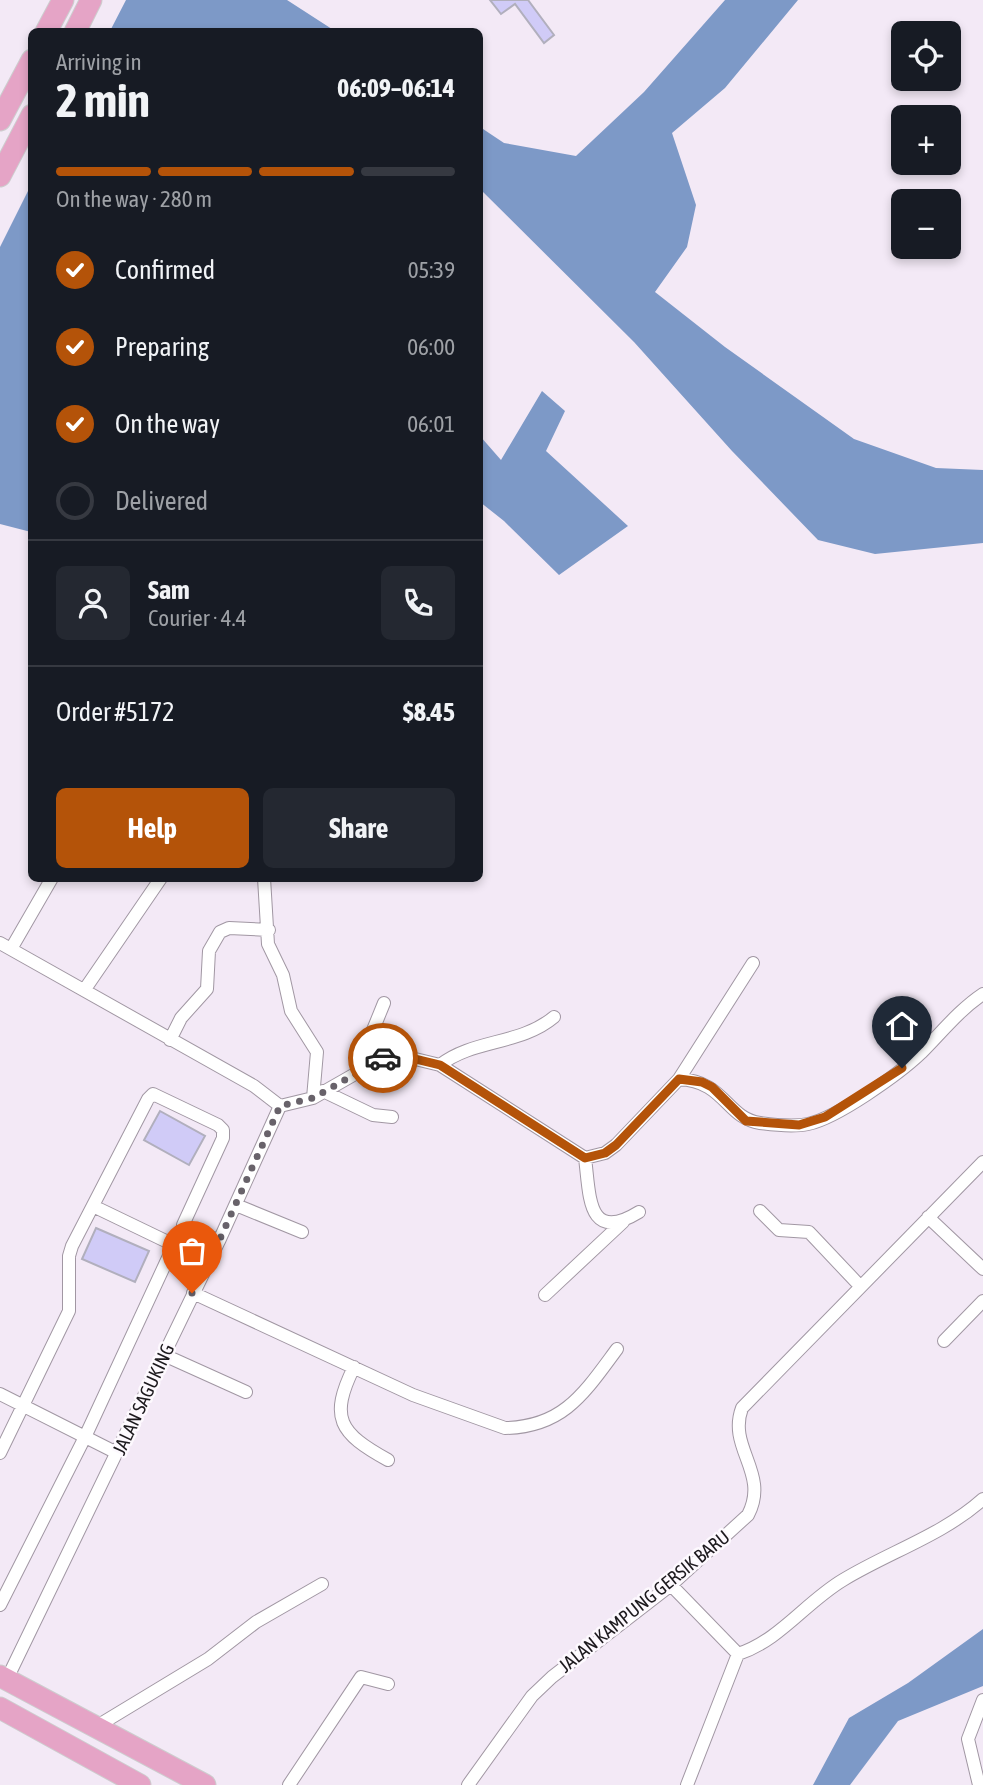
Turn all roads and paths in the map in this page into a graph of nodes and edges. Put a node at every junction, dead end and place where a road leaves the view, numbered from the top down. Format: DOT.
graph roads {
  1 [pos="63,0"];
  2 [pos="91,0"];
  3 [pos="48,28"];
  4 [pos="77,28"];
  5 [pos="28,68"];
  6 [pos="0,120"];
  7 [pos="28,123"];
  8 [pos="0,176"];
  9 [pos="49,882"];
  10 [pos="158,882"];
  11 [pos="264,882"];
  12 [pos="268,930"];
  13 [pos="6,946"];
  14 [pos="753,964"];
  15 [pos="85,989"];
  16 [pos="983,995"];
  17 [pos="384,1003"];
  18 [pos="554,1017"];
  19 [pos="170,1040"];
  20 [pos="368,1065"];
  21 [pos="440,1065"];
  22 [pos="679,1079"];
  23 [pos="318,1095"];
  24 [pos="280,1106"];
  25 [pos="392,1117"];
  26 [pos="585,1158"];
  27 [pos="983,1162"];
  28 [pos="236,1205"];
  29 [pos="93,1206"];
  30 [pos="760,1211"];
  31 [pos="639,1212"];
  32 [pos="928,1217"];
  33 [pos="623,1222"];
  34 [pos="183,1225"];
  35 [pos="302,1233"];
  36 [pos="219,1241"];
  37 [pos="174,1245"];
  38 [pos="983,1269"];
  39 [pos="860,1286"];
  40 [pos="192,1293"];
  41 [pos="545,1296"];
  42 [pos="983,1301"];
  43 [pos="944,1341"];
  44 [pos="617,1349"];
  45 [pos="164,1355"];
  46 [pos="354,1367"];
  47 [pos="246,1392"];
  48 [pos="0,1394"];
  49 [pos="22,1406"];
  50 [pos="85,1437"];
  51 [pos="0,1453"];
  52 [pos="117,1453"];
  53 [pos="388,1460"];
  54 [pos="983,1499"];
  55 [pos="322,1584"];
  56 [pos="671,1585"];
  57 [pos="0,1605"];
  58 [pos="738,1654"];
  59 [pos="3,1678"];
  60 [pos="388,1684"];
  61 [pos="983,1700"];
  62 [pos="0,1708"];
  63 [pos="94,1728"];
  64 [pos="137,1784"];
  65 [pos="205,1785"];
  66 [pos="289,1785"];
  67 [pos="468,1785"];
  68 [pos="687,1785"];
  69 [pos="979,1785"];
  1 -- 3 [label="main road"];
  2 -- 4 [label="main road"];
  5 -- 6 [label="main road"];
  7 -- 8 [label="main road"];
  9 -- 13 [label="street"];
  10 -- 15 [label="street"];
  11 -- 12 [label="street"];
  12 -- 19 [label="street"];
  12 -- 23 [label="street"];
  13 -- 15 [label="street"];
  14 -- 22 [label="street"];
  15 -- 19 [label="street"];
  16 -- 22 [label="street"];
  17 -- 20 [label="street"];
  18 -- 21 [label="street"];
  19 -- 24 [label="street"];
  20 -- 21 [label="street"];
  20 -- 23 [label="street"];
  21 -- 26 [label="street"];
  22 -- 26 [label="street"];
  23 -- 24 [label="street"];
  23 -- 25 [label="street"];
  24 -- 28 [label="street, JALAN SAGUKING"];
  26 -- 33 [label="street"];
  27 -- 32 [label="street, JALAN KAMPUNG GERSIK BARU"];
  28 -- 35 [label="street"];
  28 -- 36 [label="street, JALAN SAGUKING"];
  29 -- 34 [label="street"];
  29 -- 37 [label="street"];
  29 -- 49 [label="street"];
  30 -- 39 [label="street"];
  31 -- 33 [label="street"];
  32 -- 38 [label="street"];
  32 -- 39 [label="street, JALAN KAMPUNG GERSIK BARU"];
  33 -- 41 [label="street"];
  34 -- 36 [label="street"];
  34 -- 37 [label="street"];
  36 -- 40 [label="street, JALAN SAGUKING"];
  37 -- 50 [label="street"];
  39 -- 56 [label="street, JALAN KAMPUNG GERSIK BARU"];
  40 -- 45 [label="street, JALAN SAGUKING"];
  40 -- 46 [label="street"];
  42 -- 43 [label="street"];
  44 -- 46 [label="street"];
  45 -- 47 [label="street"];
  45 -- 52 [label="street, JALAN SAGUKING"];
  46 -- 53 [label="street"];
  48 -- 49 [label="street"];
  49 -- 50 [label="street"];
  49 -- 51 [label="street"];
  50 -- 52 [label="street"];
  50 -- 57 [label="street"];
  52 -- 59 [label="street, JALAN SAGUKING"];
  54 -- 58 [label="street"];
  55 -- 63 [label="street"];
  56 -- 58 [label="street"];
  56 -- 67 [label="street, JALAN KAMPUNG GERSIK BARU"];
  58 -- 68 [label="street"];
  59 -- 63 [label="main road"];
  60 -- 66 [label="street"];
  61 -- 69 [label="street"];
  62 -- 64 [label="main road"];
  63 -- 65 [label="main road"];
}
